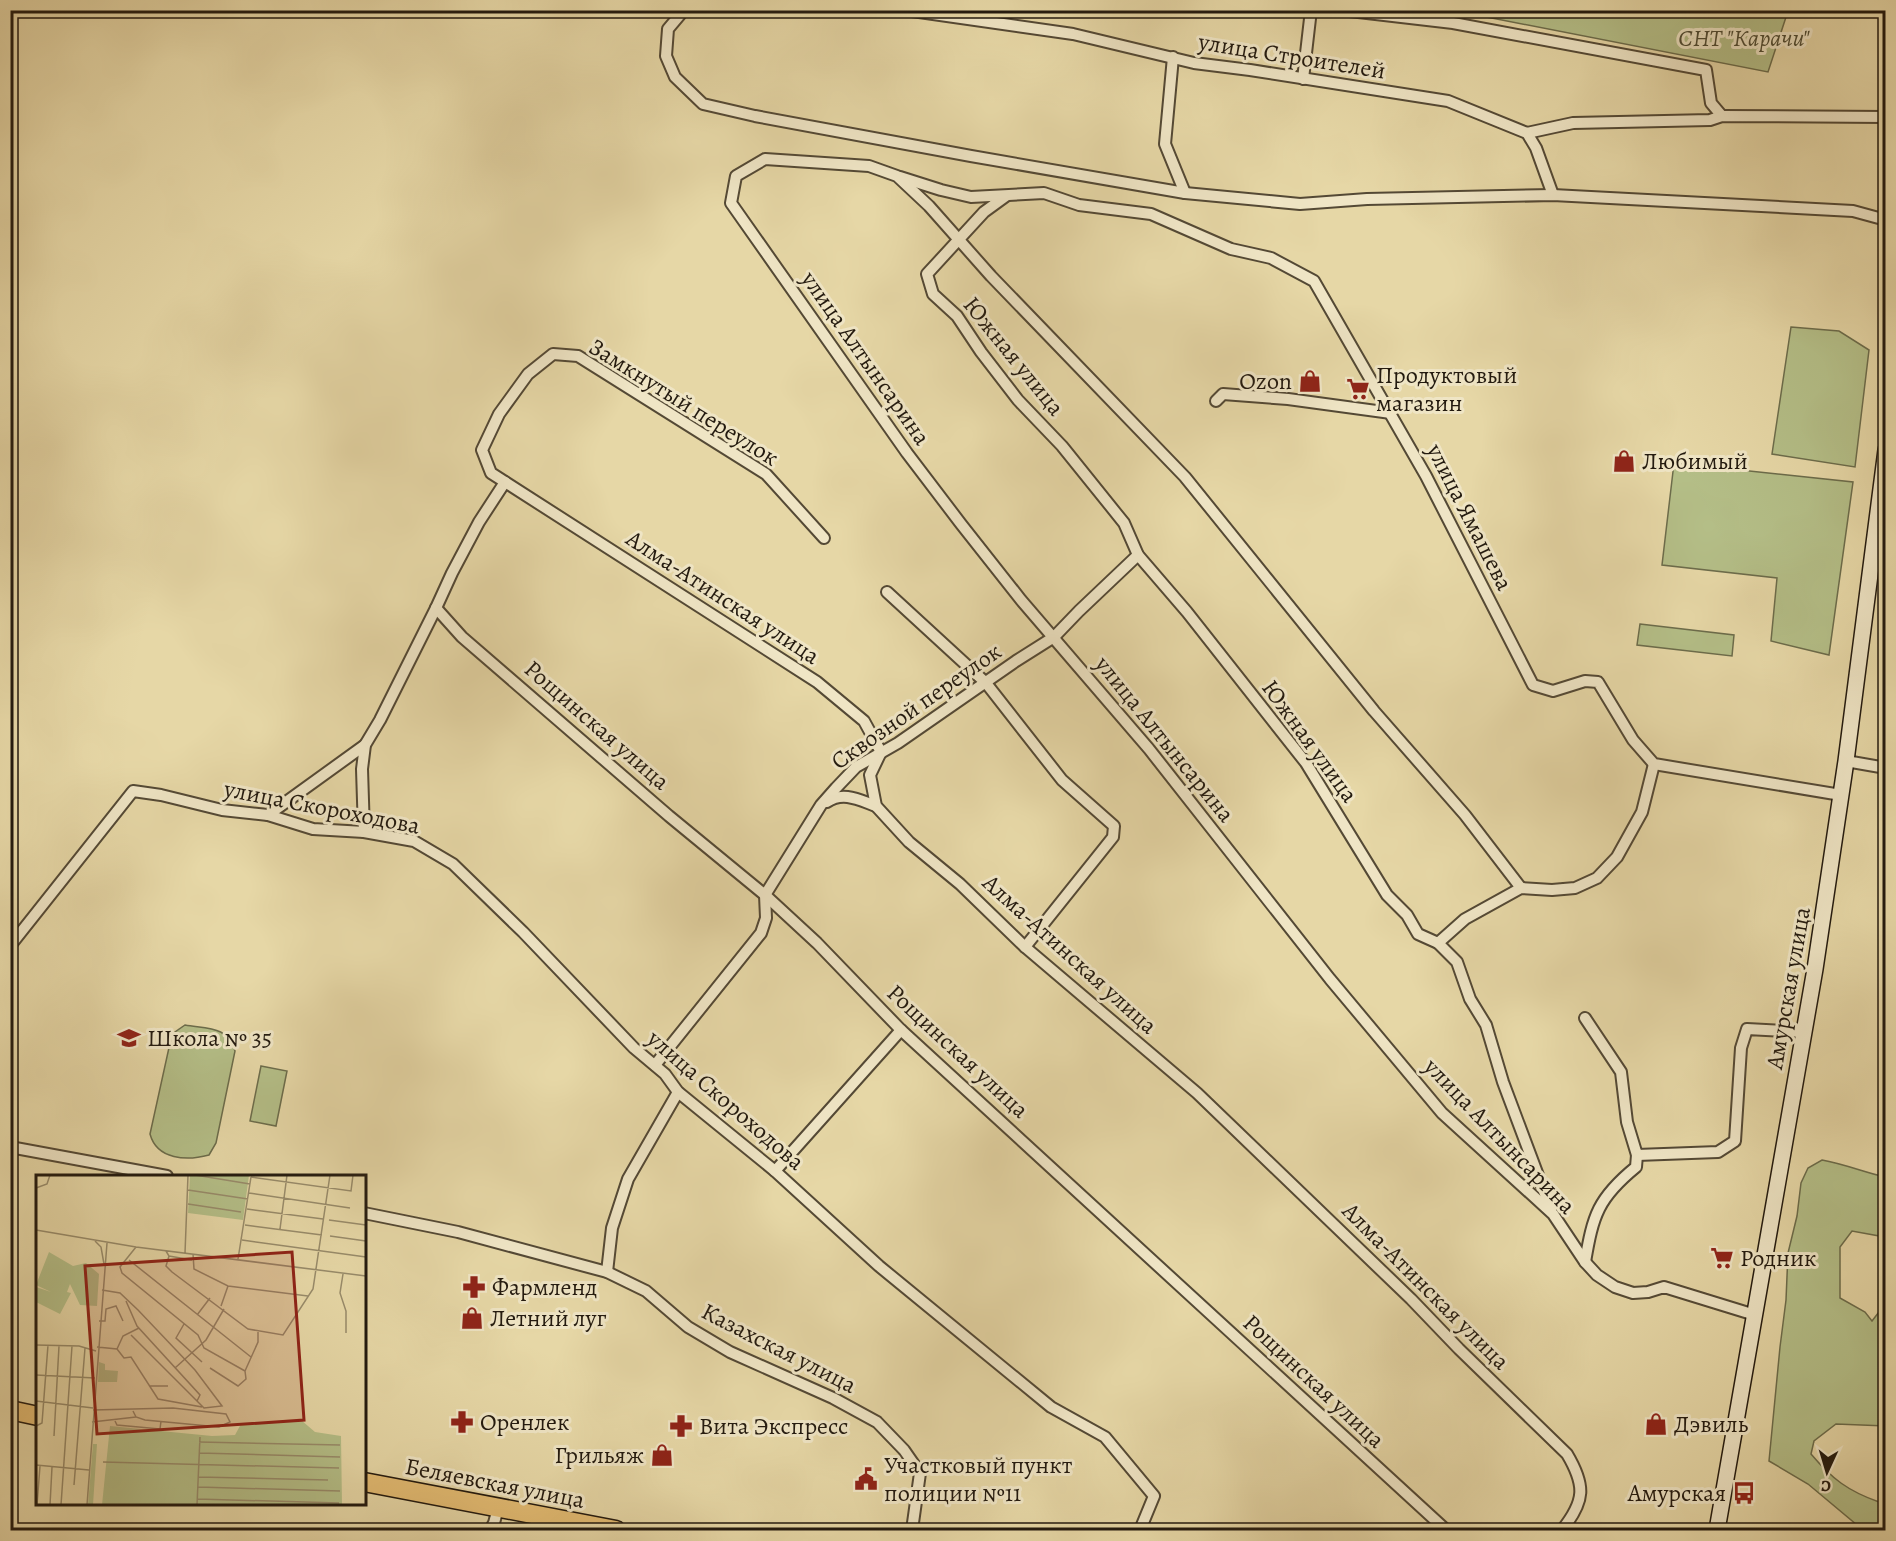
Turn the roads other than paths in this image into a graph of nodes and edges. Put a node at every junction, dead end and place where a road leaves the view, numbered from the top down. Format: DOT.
graph roads {
  1 [pos="684,10"];
  2 [pos="905,10"];
  3 [pos="1311,10"];
  4 [pos="1341,10"];
  5 [pos="1173,57"];
  6 [pos="1303,79"];
  7 [pos="1722,116"];
  8 [pos="1886,117"];
  9 [pos="1527,133"];
  10 [pos="897,176"];
  11 [pos="1185,193"];
  12 [pos="1553,195"];
  13 [pos="1006,196"];
  14 [pos="731,203"];
  15 [pos="1886,220"];
  16 [pos="958,240"];
  17 [pos="1215,401"];
  18 [pos="1391,413"];
  19 [pos="1886,450"];
  20 [pos="505,482"];
  21 [pos="1881,520"];
  22 [pos="824,538"];
  23 [pos="1138,555"];
  24 [pos="887,592"];
  25 [pos="436,608"];
  26 [pos="1054,637"];
  27 [pos="986,683"];
  28 [pos="365,745"];
  29 [pos="881,752"];
  30 [pos="1846,761"];
  31 [pos="1654,764"];
  32 [pos="1886,768"];
  33 [pos="1841,795"];
  34 [pos="821,805"];
  35 [pos="876,806"];
  36 [pos="268,815"];
  37 [pos="364,832"];
  38 [pos="1521,888"];
  39 [pos="765,895"];
  40 [pos="1438,942"];
  41 [pos="10,946"];
  42 [pos="1025,947"];
  43 [pos="1585,1018"];
  44 [pos="901,1030"];
  45 [pos="1804,1032"];
  46 [pos="655,1065"];
  47 [pos="678,1092"];
  48 [pos="10,1147"];
  49 [pos="1637,1155"];
  50 [pos="775,1170"];
  51 [pos="162,1175"];
  52 [pos="366,1213"];
  53 [pos="1553,1214"];
  54 [pos="1585,1262"];
  55 [pos="607,1272"];
  56 [pos="1755,1315"];
  57 [pos="10,1410"];
  58 [pos="36,1416"];
  59 [pos="366,1482"];
  60 [pos="498,1508"];
  61 [pos="490,1530"];
  62 [pos="616,1530"];
  63 [pos="914,1530"];
  64 [pos="1140,1530"];
  65 [pos="1446,1530"];
  66 [pos="1563,1530"];
  67 [pos="1717,1530"];
  1 -- 11 [label="street"];
  2 -- 5 [label="street, улица Строителей"];
  3 -- 6 [label="street"];
  4 -- 7 [label="street"];
  5 -- 6 [label="street, улица Строителей"];
  5 -- 11 [label="street"];
  6 -- 9 [label="street, улица Строителей"];
  7 -- 8 [label="street"];
  7 -- 9 [label="street"];
  9 -- 12 [label="street"];
  10 -- 13 [label="street, улица Ямашева"];
  10 -- 14 [label="street, улица Ямашева"];
  10 -- 16 [label="street"];
  11 -- 12 [label="street"];
  12 -- 15 [label="street"];
  13 -- 16 [label="street"];
  13 -- 18 [label="street, улица Ямашева"];
  14 -- 26 [label="street, улица Алтынсарина"];
  16 -- 23 [label="street, Южная улица"];
  16 -- 38 [label="street, Южная улица"];
  17 -- 18 [label="street"];
  18 -- 31 [label="street, улица Ямашева"];
  19 -- 21 [label="street, Амурская улица"];
  20 -- 22 [label="street, Замкнутый переулок"];
  20 -- 25 [label="street"];
  20 -- 29 [label="street, Алма-Атинская улица"];
  21 -- 30 [label="street, Амурская улица"];
  23 -- 26 [label="street, Сквозной переулок"];
  23 -- 40 [label="street, Южная улица"];
  24 -- 27 [label="street"];
  25 -- 28 [label="street"];
  25 -- 39 [label="street, Рощинская улица"];
  26 -- 27 [label="street, Сквозной переулок"];
  26 -- 53 [label="street, улица Алтынсарина"];
  27 -- 29 [label="street, Сквозной переулок"];
  27 -- 42 [label="street"];
  28 -- 36 [label="street"];
  28 -- 37 [label="street"];
  29 -- 34 [label="street, Сквозной переулок"];
  29 -- 35 [label="street"];
  30 -- 32 [label="street"];
  30 -- 33 [label="street, Амурская улица"];
  31 -- 33 [label="street"];
  31 -- 38 [label="street"];
  33 -- 45 [label="street, Амурская улица"];
  34 -- 35 [label="street"];
  34 -- 39 [label="street, Сквозной переулок"];
  35 -- 42 [label="street, Алма-Атинская улица"];
  36 -- 37 [label="street, улица Скороходова"];
  36 -- 41 [label="street, улица Скороходова"];
  37 -- 46 [label="street, улица Скороходова"];
  38 -- 40 [label="street"];
  39 -- 44 [label="street, Рощинская улица"];
  39 -- 46 [label="street, Сквозной переулок"];
  40 -- 53 [label="street, Южная улица"];
  42 -- 66 [label="street, Алма-Атинская улица"];
  43 -- 49 [label="street"];
  44 -- 50 [label="street"];
  44 -- 65 [label="street, Рощинская улица"];
  45 -- 49 [label="street"];
  45 -- 56 [label="street, Амурская улица"];
  46 -- 47 [label="street, улица Скороходова"];
  47 -- 50 [label="street, улица Скороходова"];
  47 -- 55 [label="street"];
  48 -- 51 [label="street"];
  49 -- 54 [label="street"];
  50 -- 64 [label="street, улица Скороходова"];
  52 -- 55 [label="street, Казахская улица"];
  53 -- 54 [label="street, улица Алтынсарина"];
  54 -- 56 [label="street, улица Алтынсарина"];
  55 -- 63 [label="street, Казахская улица"];
  56 -- 67 [label="street, Амурская улица"];
  57 -- 58 [label="main road"];
  59 -- 60 [label="main road, Беляевская улица"];
  60 -- 61 [label="street"];
  60 -- 62 [label="main road, Беляевская улица"];
}
